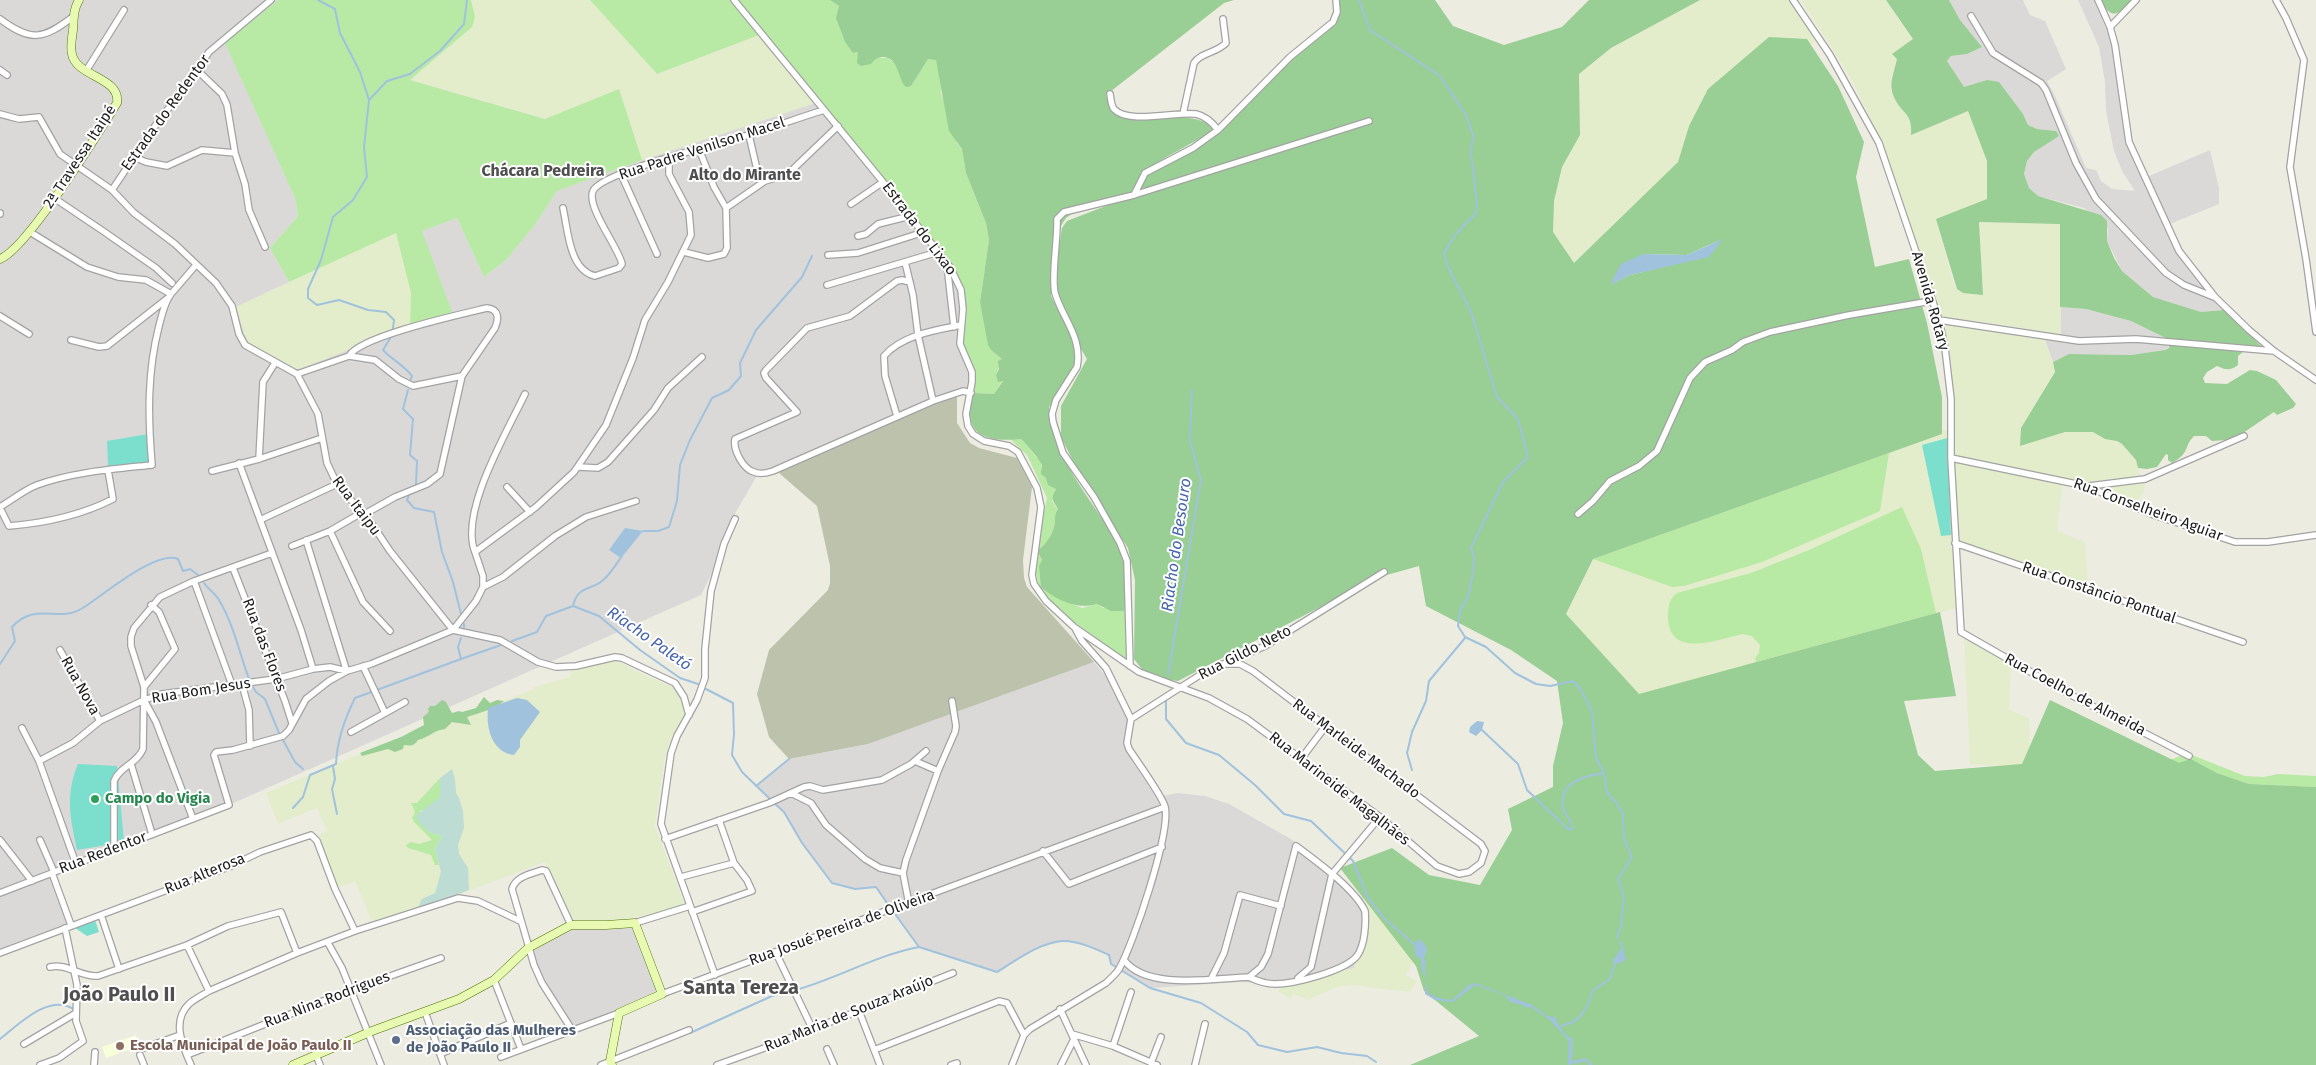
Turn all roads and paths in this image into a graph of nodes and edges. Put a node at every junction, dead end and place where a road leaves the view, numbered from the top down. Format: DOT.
graph roads {
  1 [pos="79,0"];
  2 [pos="271,0"];
  3 [pos="734,0"];
  4 [pos="1336,0"];
  5 [pos="1793,0"];
  6 [pos="2098,0"];
  7 [pos="2136,0"];
  8 [pos="2276,0"];
  9 [pos="124,10"];
  10 [pos="74,16"];
  11 [pos="1971,16"];
  12 [pos="0,19"];
  13 [pos="1223,19"];
  14 [pos="2110,27"];
  15 [pos="0,70"];
  16 [pos="197,70"];
  17 [pos="86,71"];
  18 [pos="7,75"];
  19 [pos="1110,94"];
  20 [pos="824,110"];
  21 [pos="0,114"];
  22 [pos="1183,114"];
  23 [pos="1369,121"];
  24 [pos="838,126"];
  25 [pos="1218,130"];
  26 [pos="749,135"];
  27 [pos="699,148"];
  28 [pos="235,153"];
  29 [pos="134,156"];
  30 [pos="669,158"];
  31 [pos="77,164"];
  32 [pos="621,174"];
  33 [pos="765,181"];
  34 [pos="883,182"];
  35 [pos="112,190"];
  36 [pos="1134,195"];
  37 [pos="54,198"];
  38 [pos="851,204"];
  39 [pos="563,208"];
  40 [pos="726,208"];
  41 [pos="910,216"];
  42 [pos="30,232"];
  43 [pos="924,232"];
  44 [pos="858,236"];
  45 [pos="266,247"];
  46 [pos="684,252"];
  47 [pos="938,252"];
  48 [pos="657,254"];
  49 [pos="828,255"];
  50 [pos="0,259"];
  51 [pos="905,262"];
  52 [pos="947,263"];
  53 [pos="196,265"];
  54 [pos="910,282"];
  55 [pos="172,283"];
  56 [pos="827,285"];
  57 [pos="170,296"];
  58 [pos="2215,297"];
  59 [pos="1931,301"];
  60 [pos="0,316"];
  61 [pos="1939,320"];
  62 [pos="962,325"];
  63 [pos="954,327"];
  64 [pos="2316,332"];
  65 [pos="29,334"];
  66 [pos="918,335"];
  67 [pos="71,340"];
  68 [pos="2274,351"];
  69 [pos="350,356"];
  70 [pos="702,357"];
  71 [pos="275,363"];
  72 [pos="296,374"];
  73 [pos="462,376"];
  74 [pos="2316,380"];
  75 [pos="971,393"];
  76 [pos="525,394"];
  77 [pos="933,401"];
  78 [pos="897,416"];
  79 [pos="2244,436"];
  80 [pos="322,438"];
  81 [pos="1951,458"];
  82 [pos="259,459"];
  83 [pos="239,462"];
  84 [pos="579,467"];
  85 [pos="108,470"];
  86 [pos="212,471"];
  87 [pos="337,484"];
  88 [pos="2086,486"];
  89 [pos="507,487"];
  90 [pos="636,501"];
  91 [pos="0,507"];
  92 [pos="530,512"];
  93 [pos="362,514"];
  94 [pos="1578,514"];
  95 [pos="735,519"];
  96 [pos="260,520"];
  97 [pos="330,531"];
  98 [pos="2316,535"];
  99 [pos="306,540"];
  100 [pos="1955,543"];
  101 [pos="292,546"];
  102 [pos="474,552"];
  103 [pos="272,553"];
  104 [pos="233,568"];
  105 [pos="1384,572"];
  106 [pos="194,581"];
  107 [pos="483,587"];
  108 [pos="151,605"];
  109 [pos="1074,627"];
  110 [pos="453,630"];
  111 [pos="390,631"];
  112 [pos="1961,632"];
  113 [pos="2244,642"];
  114 [pos="60,650"];
  115 [pos="1223,664"];
  116 [pos="364,666"];
  117 [pos="1130,666"];
  118 [pos="313,669"];
  119 [pos="347,670"];
  120 [pos="276,679"];
  121 [pos="242,684"];
  122 [pos="232,685"];
  123 [pos="144,687"];
  124 [pos="1181,687"];
  125 [pos="144,700"];
  126 [pos="952,701"];
  127 [pos="405,702"];
  128 [pos="385,713"];
  129 [pos="689,715"];
  130 [pos="1131,719"];
  131 [pos="100,721"];
  132 [pos="292,723"];
  133 [pos="22,728"];
  134 [pos="1326,728"];
  135 [pos="351,732"];
  136 [pos="250,746"];
  137 [pos="926,751"];
  138 [pos="2189,756"];
  139 [pos="1302,758"];
  140 [pos="39,761"];
  141 [pos="915,761"];
  142 [pos="131,764"];
  143 [pos="938,770"];
  144 [pos="791,793"];
  145 [pos="1166,807"];
  146 [pos="1380,817"];
  147 [pos="193,819"];
  148 [pos="719,820"];
  149 [pos="152,834"];
  150 [pos="665,839"];
  151 [pos="0,840"];
  152 [pos="40,840"];
  153 [pos="1162,847"];
  154 [pos="114,848"];
  155 [pos="1484,848"];
  156 [pos="1043,851"];
  157 [pos="734,863"];
  158 [pos="76,864"];
  159 [pos="53,872"];
  160 [pos="903,873"];
  161 [pos="1332,874"];
  162 [pos="681,877"];
  163 [pos="32,881"];
  164 [pos="0,893"];
  165 [pos="909,904"];
  166 [pos="1280,906"];
  167 [pos="691,909"];
  168 [pos="101,914"];
  169 [pos="520,921"];
  170 [pos="635,923"];
  171 [pos="571,924"];
  172 [pos="68,926"];
  173 [pos="355,931"];
  174 [pos="328,943"];
  175 [pos="187,946"];
  176 [pos="528,948"];
  177 [pos="0,953"];
  178 [pos="297,953"];
  179 [pos="776,953"];
  180 [pos="441,958"];
  181 [pos="1124,960"];
  182 [pos="50,967"];
  183 [pos="119,969"];
  184 [pos="75,971"];
  185 [pos="953,973"];
  186 [pos="715,976"];
  187 [pos="1249,977"];
  188 [pos="1211,979"];
  189 [pos="494,980"];
  190 [pos="1292,981"];
  191 [pos="351,990"];
  192 [pos="209,991"];
  193 [pos="1131,992"];
  194 [pos="662,994"];
  195 [pos="1060,1009"];
  196 [pos="859,1011"];
  197 [pos="425,1012"];
  198 [pos="76,1013"];
  199 [pos="619,1013"];
  200 [pos="511,1024"];
  201 [pos="1205,1024"];
  202 [pos="812,1028"];
  203 [pos="572,1030"];
  204 [pos="689,1030"];
  205 [pos="368,1033"];
  206 [pos="180,1035"];
  207 [pos="1024,1035"];
  208 [pos="1073,1036"];
  209 [pos="1161,1037"];
  210 [pos="24,1044"];
  211 [pos="1113,1046"];
  212 [pos="144,1048"];
  213 [pos="827,1049"];
  214 [pos="521,1050"];
  215 [pos="874,1050"];
  216 [pos="95,1052"];
  217 [pos="440,1054"];
  218 [pos="140,1055"];
  219 [pos="187,1055"];
  220 [pos="316,1055"];
  221 [pos="502,1057"];
  222 [pos="611,1063"];
  223 [pos="50,1064"];
  224 [pos="1154,1064"];
  225 [pos="40,1065"];
  226 [pos="94,1065"];
  227 [pos="144,1065"];
  228 [pos="191,1065"];
  229 [pos="293,1065"];
  230 [pos="320,1065"];
  231 [pos="381,1065"];
  232 [pos="444,1065"];
  233 [pos="601,1065"];
  234 [pos="717,1065"];
  235 [pos="834,1065"];
  236 [pos="880,1065"];
  237 [pos="1012,1065"];
  238 [pos="1061,1065"];
  239 [pos="1086,1065"];
  240 [pos="1195,1065"];
  1 -- 10 [label="street, 2ª Travessa Itaipé"];
  2 -- 16 [label="street, Estrada do Redentor"];
  3 -- 20 [label="street, Estrada do Lixao"];
  4 -- 25 [label="street"];
  5 -- 59 [label="street, Avenida Rotary"];
  6 -- 14 [label="street"];
  7 -- 14 [label="street"];
  8 -- 64 [label="street"];
  9 -- 17 [label="street"];
  10 -- 12 [label="street"];
  10 -- 17 [label="street, 2ª Travessa Itaipé"];
  11 -- 58 [label="street"];
  13 -- 22 [label="street"];
  14 -- 58 [label="street"];
  15 -- 18 [label="street"];
  16 -- 28 [label="street"];
  16 -- 29 [label="street, Estrada do Redentor"];
  17 -- 31 [label="street, 2ª Travessa Itaipé"];
  19 -- 22 [label="street"];
  20 -- 24 [label="street, Estrada do Lixao"];
  20 -- 26 [label="street, Rua Padre Venilson Macel"];
  21 -- 31 [label="street"];
  22 -- 25 [label="street"];
  23 -- 36 [label="street"];
  24 -- 33 [label="street"];
  24 -- 34 [label="street, Estrada do Lixao"];
  25 -- 36 [label="street"];
  26 -- 27 [label="street, Rua Padre Venilson Macel"];
  26 -- 33 [label="street"];
  27 -- 30 [label="street, Rua Padre Venilson Macel"];
  27 -- 40 [label="street"];
  28 -- 29 [label="street"];
  28 -- 45 [label="street"];
  29 -- 35 [label="street, Estrada do Redentor"];
  30 -- 32 [label="street, Rua Padre Venilson Macel"];
  30 -- 46 [label="street"];
  31 -- 35 [label="street"];
  31 -- 37 [label="street, 2ª Travessa Itaipé"];
  32 -- 39 [label="street, Rua Padre Venilson Macel"];
  32 -- 48 [label="street"];
  33 -- 40 [label="street"];
  34 -- 38 [label="street"];
  34 -- 41 [label="street, Estrada do Lixao"];
  35 -- 53 [label="street"];
  36 -- 117 [label="street"];
  37 -- 42 [label="street, 2ª Travessa Itaipé"];
  37 -- 55 [label="street"];
  40 -- 46 [label="street"];
  41 -- 43 [label="street, Estrada do Lixao"];
  41 -- 44 [label="street"];
  42 -- 50 [label="street, 2ª Travessa Itaipé"];
  42 -- 57 [label="street"];
  43 -- 47 [label="street, Estrada do Lixao"];
  43 -- 49 [label="street"];
  46 -- 84 [label="street"];
  47 -- 51 [label="street"];
  47 -- 52 [label="street, Estrada do Lixao"];
  51 -- 54 [label="street"];
  51 -- 56 [label="street"];
  52 -- 62 [label="street, Estrada do Lixao"];
  52 -- 63 [label="street"];
  53 -- 57 [label="street"];
  53 -- 71 [label="street"];
  54 -- 66 [label="street"];
  54 -- 78 [label="street"];
  57 -- 67 [label="street"];
  57 -- 85 [label="street"];
  58 -- 68 [label="street"];
  59 -- 61 [label="street, Avenida Rotary"];
  59 -- 94 [label="street"];
  60 -- 65 [label="street"];
  61 -- 68 [label="street"];
  61 -- 81 [label="street, Avenida Rotary"];
  62 -- 63 [label="street"];
  62 -- 75 [label="street, Estrada do Lixao"];
  63 -- 66 [label="street"];
  66 -- 77 [label="street"];
  66 -- 78 [label="street"];
  68 -- 74 [label="street"];
  69 -- 72 [label="street"];
  69 -- 73 [label="street"];
  69 -- 73 [label="street"];
  70 -- 84 [label="street"];
  71 -- 72 [label="street"];
  71 -- 82 [label="street"];
  72 -- 80 [label="street, Rua Itaipu"];
  73 -- 93 [label="street"];
  75 -- 77 [label="street"];
  75 -- 109 [label="street, Estrada do Lixao"];
  76 -- 102 [label="street"];
  77 -- 78 [label="street"];
  79 -- 88 [label="street"];
  80 -- 82 [label="street"];
  80 -- 87 [label="street, Rua Itaipu"];
  81 -- 88 [label="street, Rua Conselheiro Aguiar"];
  81 -- 100 [label="street, Avenida Rotary"];
  82 -- 83 [label="street"];
  83 -- 86 [label="street"];
  83 -- 96 [label="street"];
  84 -- 92 [label="street"];
  85 -- 91 [label="street"];
  85 -- 91 [label="street"];
  87 -- 93 [label="street, Rua Itaipu"];
  87 -- 96 [label="street"];
  88 -- 98 [label="street, Rua Conselheiro Aguiar"];
  89 -- 92 [label="street"];
  90 -- 107 [label="street"];
  92 -- 102 [label="street"];
  93 -- 97 [label="street"];
  93 -- 110 [label="street, Rua Itaipu"];
  95 -- 129 [label="street"];
  96 -- 103 [label="street"];
  97 -- 99 [label="street"];
  97 -- 111 [label="street"];
  99 -- 101 [label="street"];
  99 -- 119 [label="street"];
  100 -- 112 [label="street, Avenida Rotary"];
  100 -- 113 [label="street, Rua Constâncio Pontual"];
  102 -- 107 [label="street"];
  103 -- 104 [label="street"];
  103 -- 118 [label="street"];
  104 -- 106 [label="street"];
  104 -- 120 [label="street, Rua das Flores"];
  105 -- 115 [label="street, Rua Gildo Neto"];
  106 -- 108 [label="street"];
  106 -- 122 [label="street"];
  107 -- 110 [label="street"];
  108 -- 123 [label="street"];
  108 -- 123 [label="street"];
  109 -- 117 [label="street, Estrada do Lixao"];
  109 -- 130 [label="street"];
  110 -- 116 [label="street"];
  110 -- 129 [label="street"];
  112 -- 138 [label="street, Rua Coelho de Almeida"];
  114 -- 131 [label="street, Rua Nova"];
  115 -- 124 [label="street, Rua Gildo Neto"];
  115 -- 134 [label="street, Rua Marleide Machado"];
  116 -- 119 [label="street"];
  116 -- 128 [label="street"];
  117 -- 124 [label="street, Estrada do Lixao"];
  118 -- 119 [label="street, Rua Bom Jesus"];
  118 -- 120 [label="street, Rua Bom Jesus"];
  119 -- 132 [label="street"];
  120 -- 121 [label="street, Rua Bom Jesus"];
  120 -- 132 [label="street, Rua das Flores"];
  121 -- 122 [label="street, Rua Bom Jesus"];
  121 -- 136 [label="street"];
  122 -- 125 [label="street, Rua Bom Jesus"];
  123 -- 125 [label="street"];
  124 -- 130 [label="street, Rua Gildo Neto"];
  124 -- 139 [label="street, Rua Marineide Magalhães"];
  125 -- 131 [label="street, Rua Bom Jesus"];
  125 -- 142 [label="street"];
  125 -- 147 [label="street"];
  126 -- 143 [label="street"];
  127 -- 128 [label="street"];
  128 -- 135 [label="street"];
  129 -- 150 [label="street"];
  130 -- 145 [label="street"];
  131 -- 140 [label="street, Rua Bom Jesus"];
  132 -- 136 [label="street"];
  133 -- 140 [label="street"];
  134 -- 139 [label="street"];
  134 -- 155 [label="street, Rua Marleide Machado"];
  136 -- 147 [label="street, Rua Redentor"];
  137 -- 141 [label="street"];
  139 -- 146 [label="street, Rua Marineide Magalhães"];
  140 -- 158 [label="street"];
  141 -- 143 [label="street"];
  141 -- 144 [label="street"];
  142 -- 149 [label="street"];
  142 -- 154 [label="street"];
  143 -- 160 [label="street"];
  144 -- 148 [label="street"];
  144 -- 160 [label="street"];
  145 -- 153 [label="street"];
  145 -- 156 [label="street, Rua Josué Pereira de Oliveira"];
  146 -- 155 [label="street, Rua Marineide Magalhães"];
  146 -- 161 [label="street"];
  147 -- 149 [label="street, Rua Redentor"];
  148 -- 150 [label="street"];
  148 -- 157 [label="street"];
  149 -- 154 [label="street, Rua Redentor"];
  150 -- 162 [label="street"];
  151 -- 163 [label="street"];
  152 -- 159 [label="street"];
  153 -- 156 [label="street"];
  153 -- 181 [label="street"];
  154 -- 158 [label="street, Rua Redentor"];
  156 -- 165 [label="street, Rua Josué Pereira de Oliveira"];
  157 -- 162 [label="street"];
  157 -- 167 [label="street"];
  158 -- 159 [label="street, Rua Redentor"];
  159 -- 163 [label="street, Rua Redentor"];
  159 -- 172 [label="street"];
  160 -- 165 [label="street"];
  161 -- 166 [label="street"];
  161 -- 190 [label="street"];
  161 -- 190 [label="street"];
  162 -- 167 [label="street"];
  163 -- 164 [label="street, Rua Redentor"];
  165 -- 179 [label="street, Rua Josué Pereira de Oliveira"];
  166 -- 187 [label="street"];
  166 -- 188 [label="street"];
  167 -- 170 [label="street"];
  167 -- 186 [label="street"];
  168 -- 172 [label="street, Rua Alterosa"];
  168 -- 173 [label="street, Rua Alterosa"];
  168 -- 183 [label="street"];
  169 -- 171 [label="street"];
  169 -- 173 [label="street"];
  169 -- 176 [label="street"];
  170 -- 171 [label="street"];
  170 -- 194 [label="street"];
  171 -- 176 [label="street"];
  172 -- 177 [label="street, Rua Alterosa"];
  172 -- 184 [label="street"];
  173 -- 174 [label="street"];
  174 -- 178 [label="street"];
  174 -- 191 [label="street"];
  175 -- 178 [label="street"];
  175 -- 183 [label="street"];
  175 -- 192 [label="street"];
  176 -- 189 [label="street"];
  176 -- 203 [label="street"];
  178 -- 192 [label="street"];
  179 -- 186 [label="street, Rua Josué Pereira de Oliveira"];
  179 -- 202 [label="street"];
  180 -- 191 [label="street, Rua Nina Rodrigues"];
  181 -- 188 [label="street"];
  181 -- 195 [label="street"];
  182 -- 184 [label="street"];
  183 -- 184 [label="street"];
  184 -- 198 [label="street"];
  185 -- 196 [label="street, Rua Maria de Souza Araújo"];
  186 -- 194 [label="street, Rua Josué Pereira de Oliveira"];
  187 -- 188 [label="street"];
  187 -- 190 [label="street"];
  189 -- 197 [label="street"];
  189 -- 200 [label="street"];
  191 -- 205 [label="street"];
  191 -- 219 [label="street, Rua Nina Rodrigues"];
  192 -- 206 [label="street"];
  193 -- 211 [label="street"];
  194 -- 199 [label="street, Rua Josué Pereira de Oliveira"];
  195 -- 207 [label="street"];
  195 -- 208 [label="street"];
  196 -- 202 [label="street, Rua Maria de Souza Araújo"];
  196 -- 215 [label="street"];
  197 -- 205 [label="street"];
  197 -- 217 [label="street"];
  198 -- 210 [label="street"];
  198 -- 223 [label="street"];
  199 -- 203 [label="street, Rua Josué Pereira de Oliveira"];
  199 -- 222 [label="street"];
  200 -- 214 [label="street"];
  200 -- 217 [label="street"];
  201 -- 240 [label="street"];
  202 -- 234 [label="street, Rua Maria de Souza Araújo"];
  203 -- 214 [label="street, Rua Josué Pereira de Oliveira"];
  204 -- 222 [label="street"];
  205 -- 220 [label="street"];
  205 -- 231 [label="street"];
  206 -- 212 [label="street"];
  206 -- 219 [label="street"];
  207 -- 215 [label="street"];
  207 -- 237 [label="street"];
  208 -- 211 [label="street"];
  208 -- 238 [label="street"];
  208 -- 239 [label="street"];
  209 -- 224 [label="street"];
  211 -- 224 [label="street"];
  213 -- 235 [label="street"];
  214 -- 221 [label="street, Rua Josué Pereira de Oliveira"];
  215 -- 236 [label="street"];
  216 -- 226 [label="street"];
  217 -- 232 [label="street"];
  218 -- 227 [label="street"];
  219 -- 228 [label="street"];
  220 -- 229 [label="street"];
  220 -- 230 [label="street"];
  222 -- 233 [label="street"];
  223 -- 225 [label="street"];
}
